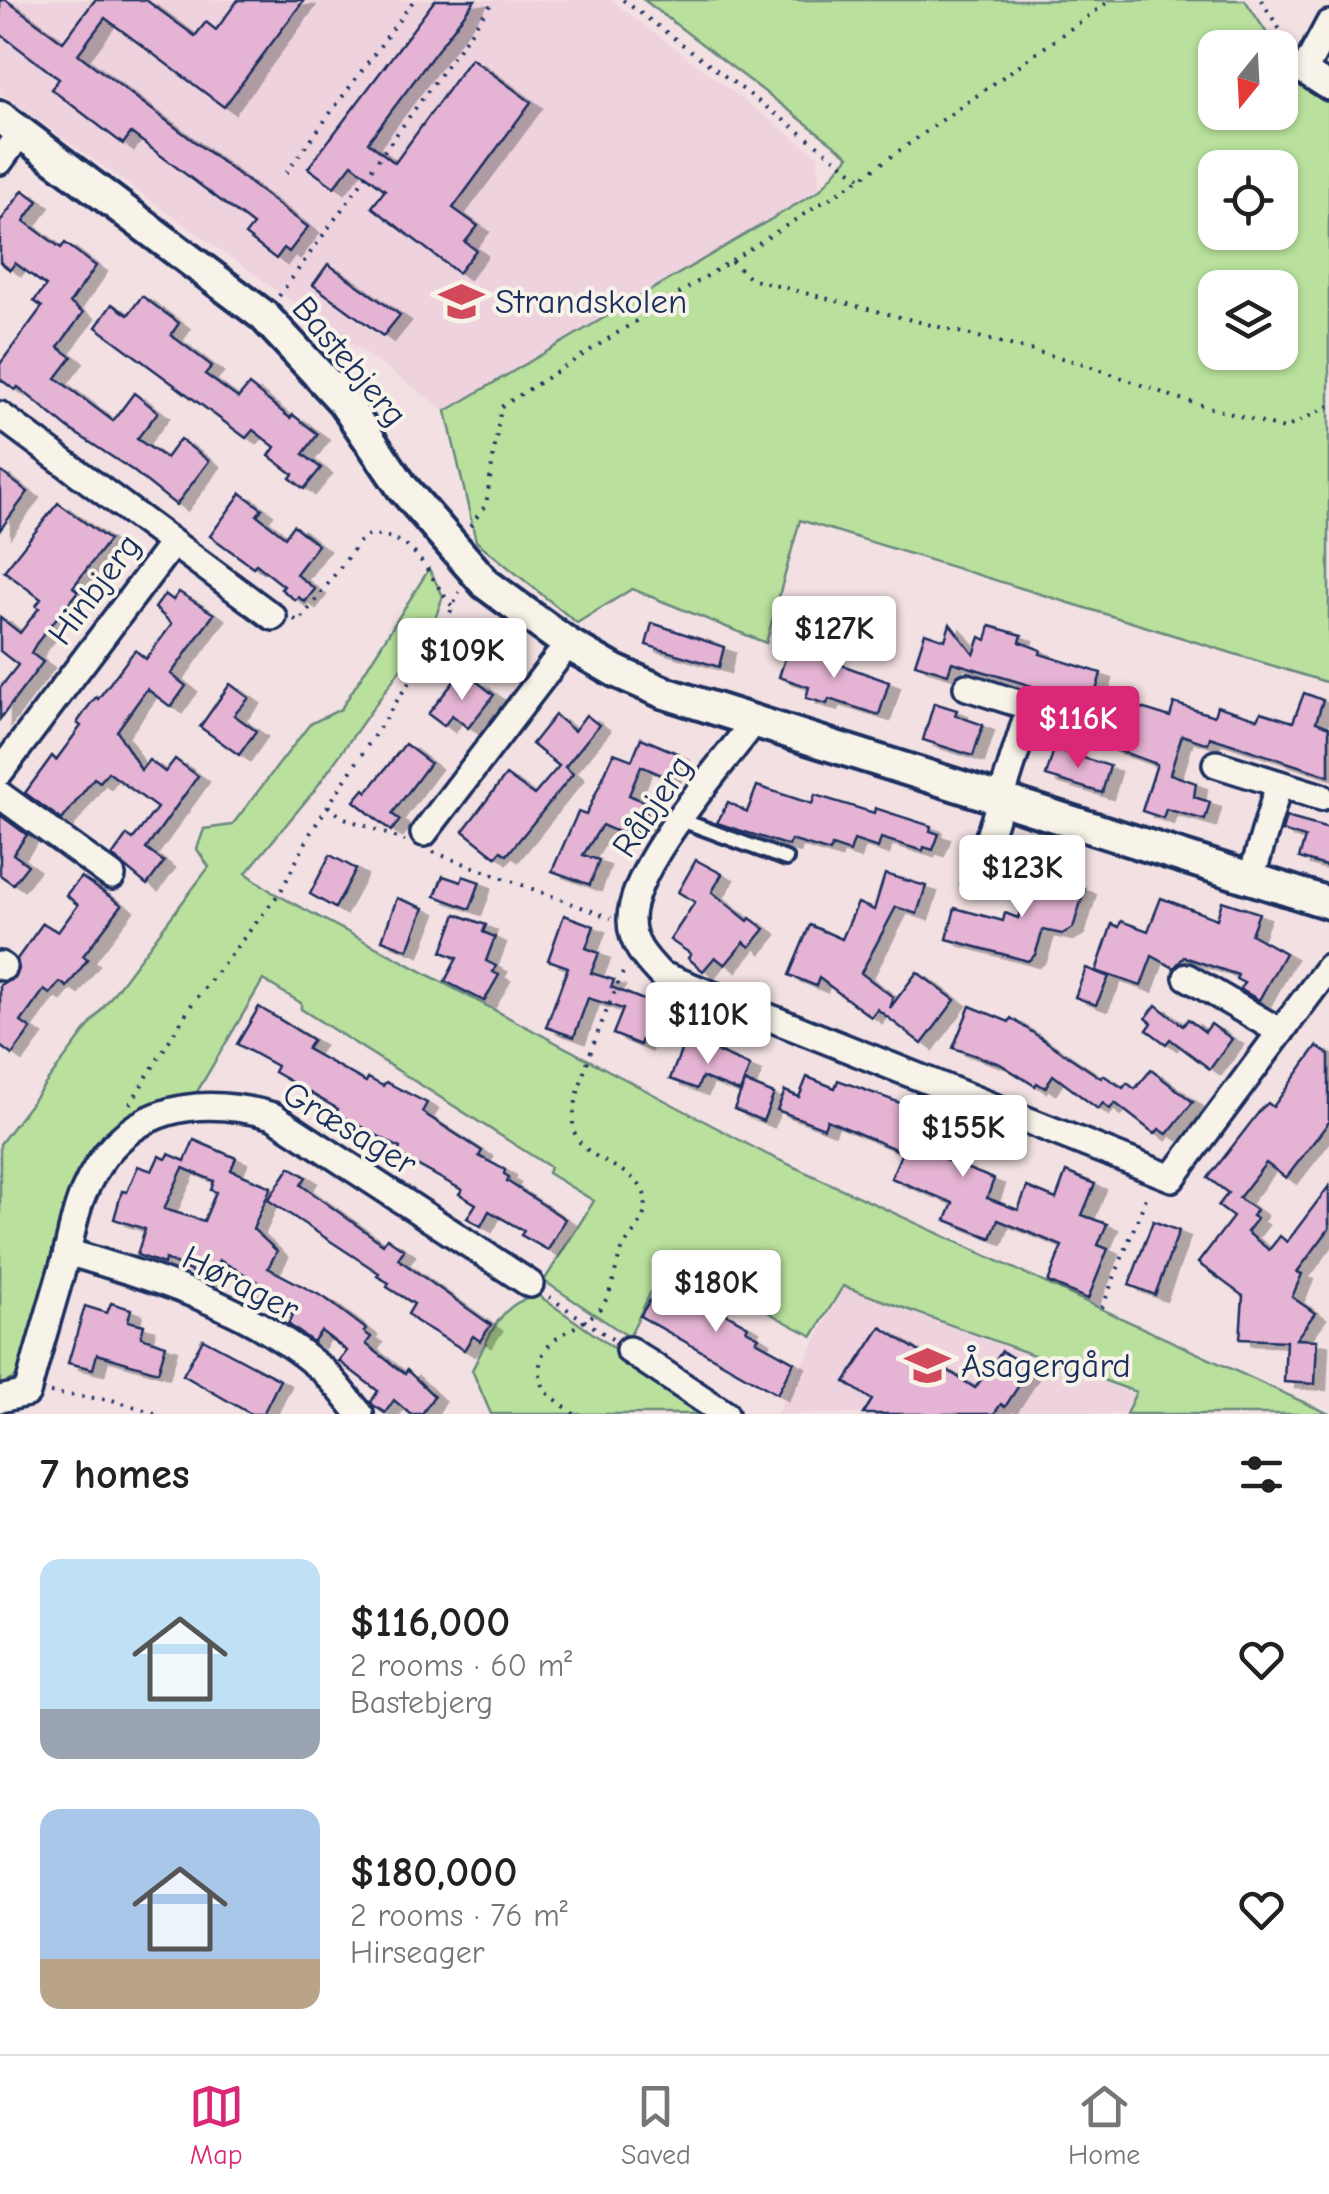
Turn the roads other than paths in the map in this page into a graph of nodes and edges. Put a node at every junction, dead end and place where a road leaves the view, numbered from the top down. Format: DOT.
graph roads {
  1 [pos="1329,24"];
  2 [pos="1329,87"];
  3 [pos="10,125"];
  4 [pos="0,160"];
  5 [pos="0,414"];
  6 [pos="172,544"];
  7 [pos="274,617"];
  8 [pos="568,644"];
  9 [pos="967,687"];
  10 [pos="1030,707"];
  11 [pos="754,723"];
  12 [pos="1092,727"];
  13 [pos="1216,764"];
  14 [pos="0,772"];
  15 [pos="1278,784"];
  16 [pos="0,794"];
  17 [pos="1322,797"];
  18 [pos="1000,800"];
  19 [pos="681,820"];
  20 [pos="424,843"];
  21 [pos="786,859"];
  22 [pos="112,876"];
  23 [pos="1250,879"];
  24 [pos="975,881"];
  25 [pos="1329,903"];
  26 [pos="1329,968"];
  27 [pos="1187,977"];
  28 [pos="1281,1032"];
  29 [pos="67,1252"];
  30 [pos="530,1284"];
  31 [pos="629,1350"];
  32 [pos="0,1399"];
  33 [pos="360,1414"];
  34 [pos="725,1414"];
  1 -- 2 [label="street"];
  3 -- 4 [label="street"];
  3 -- 8 [label="street, Bastebjerg"];
  5 -- 6 [label="street, Hinbjerg"];
  6 -- 7 [label="street, Hinbjerg"];
  6 -- 14 [label="street, Hinbjerg"];
  8 -- 11 [label="street, Bastebjerg"];
  8 -- 20 [label="street"];
  9 -- 10 [label="street"];
  10 -- 12 [label="street"];
  10 -- 18 [label="street"];
  11 -- 18 [label="street, Bastebjerg"];
  11 -- 19 [label="street, Råbjerg"];
  13 -- 15 [label="street"];
  15 -- 17 [label="street"];
  15 -- 23 [label="street"];
  16 -- 22 [label="street"];
  18 -- 23 [label="street, Bastebjerg"];
  18 -- 24 [label="street"];
  19 -- 21 [label="lane"];
  19 -- 28 [label="street, Råbjerg"];
  23 -- 25 [label="street, Bastebjerg"];
  26 -- 28 [label="street"];
  27 -- 28 [label="street"];
  29 -- 30 [label="street, Græsager"];
  29 -- 32 [label="street, Græsager"];
  29 -- 33 [label="street, Hørager"];
  31 -- 34 [label="street"];
}
